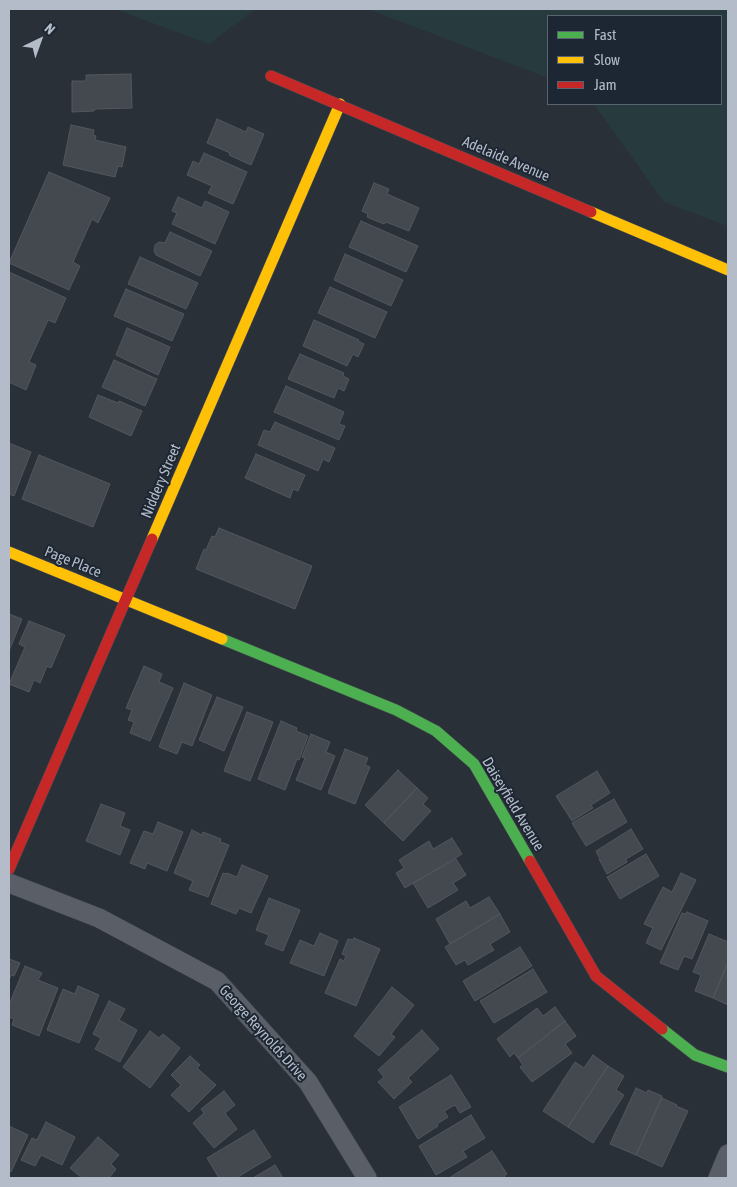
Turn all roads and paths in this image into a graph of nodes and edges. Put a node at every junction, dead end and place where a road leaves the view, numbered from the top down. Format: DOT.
graph roads {
  1 [pos="272,76"];
  2 [pos="340,104"];
  3 [pos="728,270"];
  4 [pos="9,552"];
  5 [pos="126,600"];
  6 [pos="9,869"];
  7 [pos="9,883"];
  8 [pos="728,1067"];
  9 [pos="728,1154"];
  10 [pos="367,1178"];
  11 [pos="718,1178"];
  1 -- 2 [label="street, Adelaide Avenue"];
  2 -- 3 [label="street, Adelaide Avenue"];
  2 -- 5 [label="street, Niddery Street"];
  4 -- 5 [label="street, Page Place"];
  5 -- 6 [label="street, Niddery Street"];
  5 -- 8 [label="street, Daiseyfield Avenue"];
  7 -- 10 [label="street, George Reynolds Drive"];
  9 -- 11 [label="street"];
}
